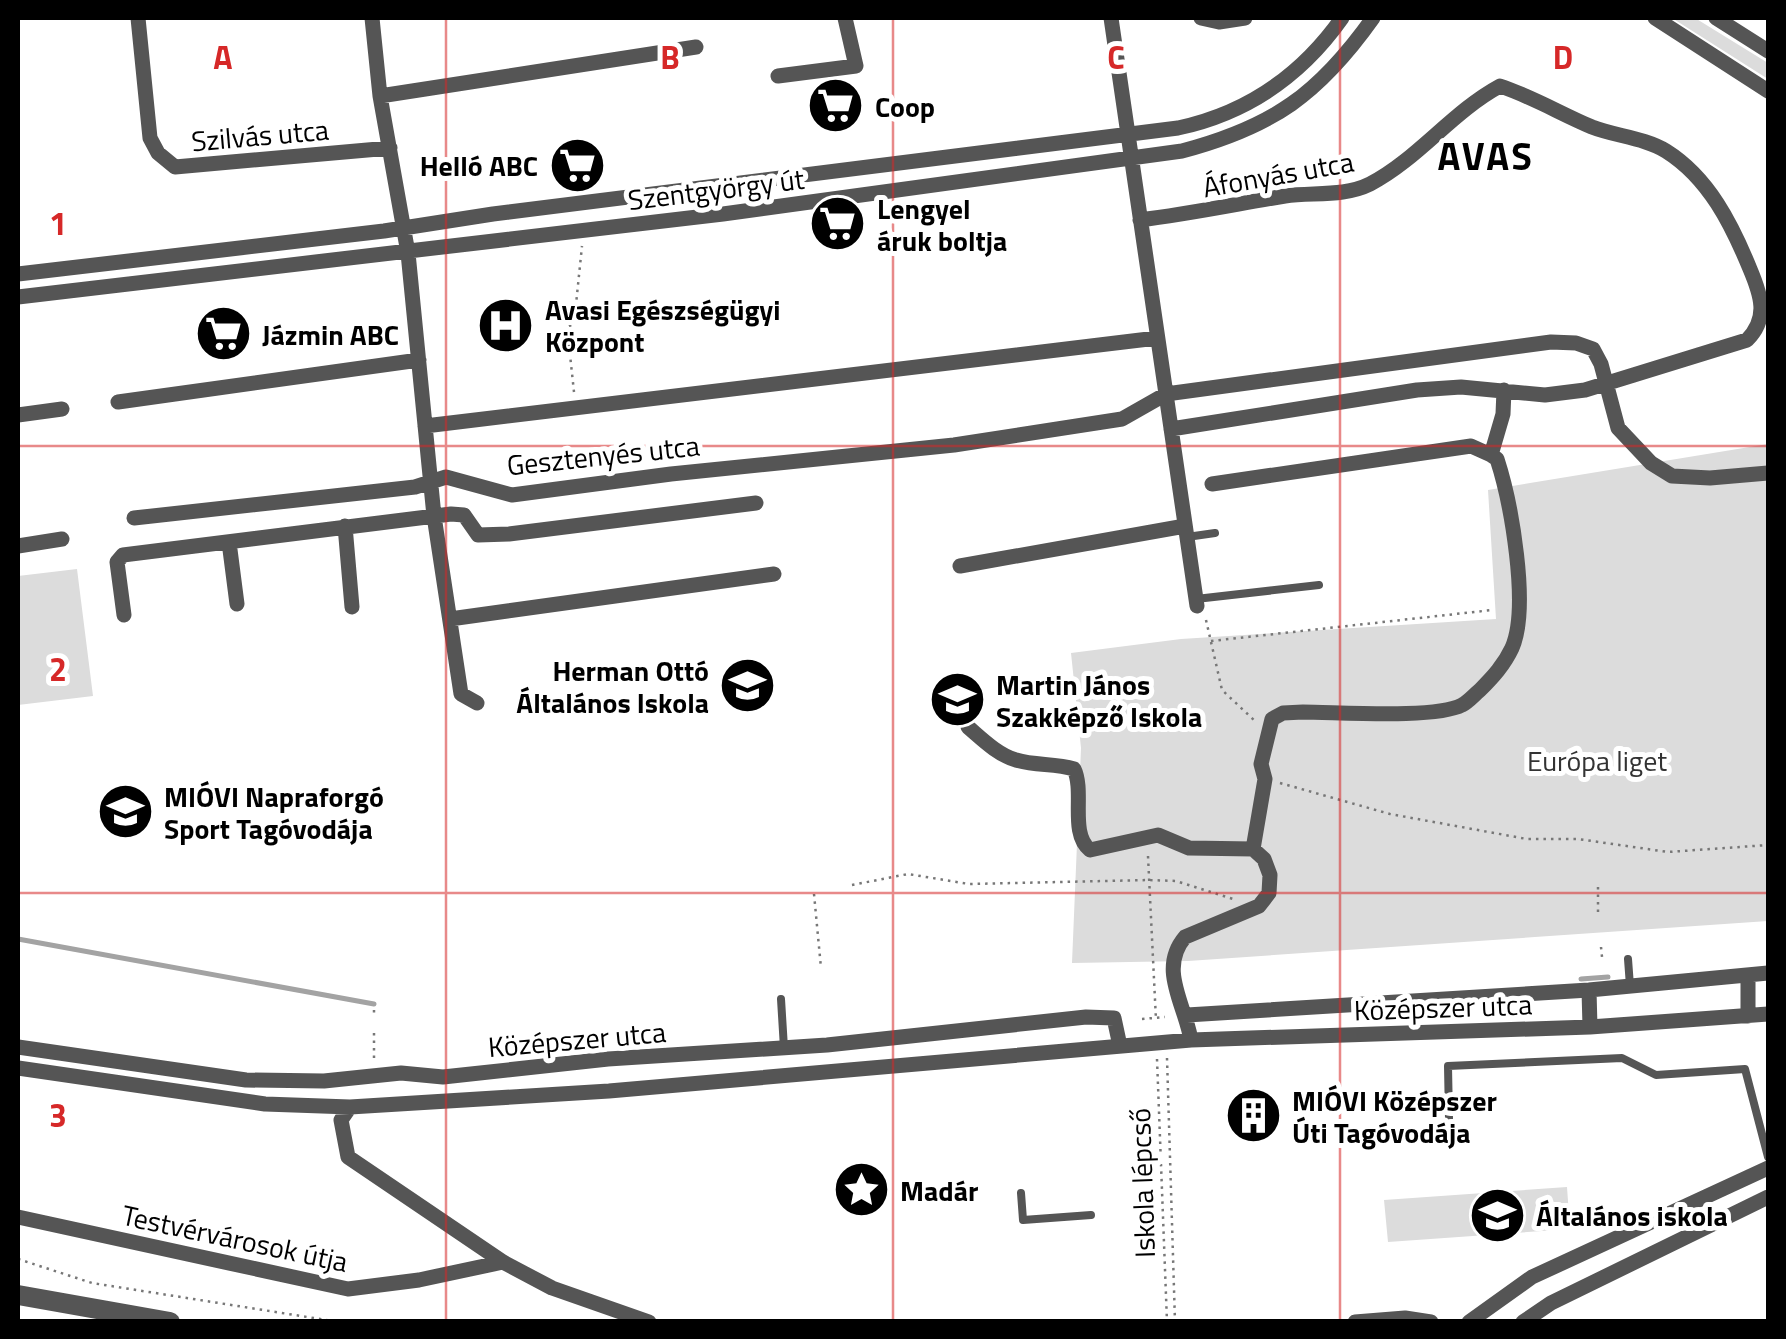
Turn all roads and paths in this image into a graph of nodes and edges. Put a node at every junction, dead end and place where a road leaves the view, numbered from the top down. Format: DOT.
graph roads {
  1 [pos="138,18"];
  2 [pos="372,18"];
  3 [pos="845,18"];
  4 [pos="1112,18"];
  5 [pos="1201,18"];
  6 [pos="1245,18"];
  7 [pos="1342,18"];
  8 [pos="1373,18"];
  9 [pos="1654,18"];
  10 [pos="1716,18"];
  11 [pos="696,47"];
  12 [pos="1768,51"];
  13 [pos="778,76"];
  14 [pos="1768,91"];
  15 [pos="380,96"];
  16 [pos="1128,136"];
  17 [pos="390,148"];
  18 [pos="1130,159"];
  19 [pos="721,202"];
  20 [pos="1140,220"];
  21 [pos="403,227"];
  22 [pos="583,230"];
  23 [pos="408,253"];
  24 [pos="18,274"];
  25 [pos="18,297"];
  26 [pos="1157,338"];
  27 [pos="419,360"];
  28 [pos="1606,384"];
  29 [pos="1504,390"];
  30 [pos="1166,394"];
  31 [pos="118,402"];
  32 [pos="575,407"];
  33 [pos="62,409"];
  34 [pos="18,415"];
  35 [pos="425,426"];
  36 [pos="1171,429"];
  37 [pos="1490,456"];
  38 [pos="1768,472"];
  39 [pos="432,484"];
  40 [pos="1212,484"];
  41 [pos="756,504"];
  42 [pos="434,516"];
  43 [pos="134,518"];
  44 [pos="344,526"];
  45 [pos="1186,531"];
  46 [pos="1215,534"];
  47 [pos="62,539"];
  48 [pos="229,542"];
  49 [pos="18,546"];
  50 [pos="960,566"];
  51 [pos="774,574"];
  52 [pos="1320,585"];
  53 [pos="1197,602"];
  54 [pos="237,604"];
  55 [pos="352,607"];
  56 [pos="1492,610"];
  57 [pos="124,616"];
  58 [pos="450,619"];
  59 [pos="1211,641"];
  60 [pos="477,703"];
  61 [pos="968,727"];
  62 [pos="1266,734"];
  63 [pos="1264,778"];
  64 [pos="1147,836"];
  65 [pos="1768,845"];
  66 [pos="1253,849"];
  67 [pos="1149,880"];
  68 [pos="852,885"];
  69 [pos="1598,887"];
  70 [pos="814,894"];
  71 [pos="1259,906"];
  72 [pos="1598,912"];
  73 [pos="1600,947"];
  74 [pos="1602,957"];
  75 [pos="1628,959"];
  76 [pos="820,968"];
  77 [pos="1768,974"];
  78 [pos="1748,975"];
  79 [pos="1630,986"];
  80 [pos="1589,990"];
  81 [pos="781,998"];
  82 [pos="1768,1014"];
  83 [pos="1187,1015"];
  84 [pos="1748,1016"];
  85 [pos="1165,1017"];
  86 [pos="1142,1018"];
  87 [pos="1155,1018"];
  88 [pos="1590,1027"];
  89 [pos="374,1029"];
  90 [pos="1191,1040"];
  91 [pos="1161,1043"];
  92 [pos="1120,1046"];
  93 [pos="18,1047"];
  94 [pos="784,1048"];
  95 [pos="374,1058"];
  96 [pos="18,1068"];
  97 [pos="401,1073"];
  98 [pos="404,1102"];
  99 [pos="350,1106"];
  100 [pos="1449,1119"];
  101 [pos="1768,1158"];
  102 [pos="1768,1168"];
  103 [pos="1021,1193"];
  104 [pos="1768,1198"];
  105 [pos="1092,1215"];
  106 [pos="18,1217"];
  107 [pos="18,1259"];
  108 [pos="503,1262"];
  109 [pos="18,1296"];
  110 [pos="1366,1321"];
  111 [pos="170,1322"];
  112 [pos="338,1322"];
  113 [pos="649,1322"];
  114 [pos="1167,1322"];
  115 [pos="1175,1322"];
  116 [pos="1355,1322"];
  117 [pos="1431,1322"];
  118 [pos="1469,1322"];
  119 [pos="1523,1322"];
  1 -- 17 [label="street, Szilvás utca"];
  2 -- 15 [label="street"];
  3 -- 13 [label="street"];
  4 -- 16 [label="street"];
  5 -- 6 [label="street"];
  7 -- 16 [label="street, Szentgyörgy út"];
  8 -- 18 [label="street, Szentgyörgy út"];
  9 -- 14 [label="street"];
  10 -- 12 [label="street"];
  11 -- 15 [label="street"];
  15 -- 17 [label="street"];
  16 -- 18 [label="street"];
  16 -- 19 [label="street, Szentgyörgy út"];
  17 -- 21 [label="street"];
  18 -- 19 [label="street, Szentgyörgy út"];
  18 -- 20 [label="street"];
  19 -- 21 [label="street, Szentgyörgy út"];
  19 -- 22 [label="street, Szentgyörgy út"];
  20 -- 26 [label="street"];
  20 -- 28 [label="street, Áfonyás utca"];
  21 -- 23 [label="street"];
  21 -- 24 [label="street, Szentgyörgy út"];
  22 -- 23 [label="street, Szentgyörgy út"];
  22 -- 32 [label="path"];
  23 -- 25 [label="street, Szentgyörgy út"];
  23 -- 27 [label="street"];
  26 -- 30 [label="street"];
  26 -- 32 [label="street, Gesztenyés utca"];
  27 -- 31 [label="street"];
  27 -- 35 [label="street"];
  28 -- 29 [label="street, Áfonyás utca"];
  28 -- 30 [label="street"];
  28 -- 38 [label="street"];
  29 -- 36 [label="street, Áfonyás utca"];
  29 -- 37 [label="street"];
  30 -- 36 [label="street"];
  30 -- 39 [label="street, Gesztenyés utca"];
  32 -- 35 [label="street, Gesztenyés utca"];
  33 -- 34 [label="street"];
  35 -- 39 [label="street"];
  36 -- 45 [label="street"];
  37 -- 40 [label="street"];
  37 -- 62 [label="street"];
  39 -- 42 [label="street"];
  39 -- 43 [label="street, Gesztenyés utca"];
  41 -- 42 [label="street"];
  42 -- 44 [label="street"];
  42 -- 58 [label="street"];
  44 -- 48 [label="street"];
  44 -- 55 [label="street"];
  45 -- 46 [label="lane"];
  45 -- 50 [label="street"];
  45 -- 53 [label="street"];
  47 -- 49 [label="street"];
  48 -- 54 [label="street"];
  48 -- 57 [label="street"];
  51 -- 58 [label="street"];
  52 -- 53 [label="lane"];
  53 -- 59 [label="path"];
  56 -- 59 [label="path"];
  58 -- 60 [label="street"];
  59 -- 62 [label="path"];
  61 -- 64 [label="street"];
  62 -- 63 [label="street"];
  63 -- 65 [label="path"];
  63 -- 66 [label="street"];
  64 -- 66 [label="street"];
  64 -- 67 [label="path"];
  66 -- 71 [label="street"];
  67 -- 68 [label="path"];
  67 -- 71 [label="path"];
  67 -- 87 [label="path"];
  69 -- 72 [label="path"];
  70 -- 76 [label="path"];
  71 -- 83 [label="street"];
  73 -- 74 [label="path"];
  75 -- 79 [label="lane"];
  77 -- 78 [label="street"];
  78 -- 79 [label="street"];
  78 -- 84 [label="street"];
  79 -- 80 [label="street, Középszer utca"];
  80 -- 83 [label="street, Középszer utca"];
  80 -- 88 [label="street"];
  81 -- 94 [label="lane"];
  82 -- 84 [label="street, Középszer utca"];
  83 -- 90 [label="street"];
  84 -- 88 [label="street, Középszer utca"];
  85 -- 87 [label="path"];
  86 -- 87 [label="path"];
  88 -- 90 [label="street, Középszer utca"];
  89 -- 95 [label="path"];
  90 -- 91 [label="street, Középszer utca"];
  91 -- 92 [label="street, Középszer utca"];
  91 -- 114 [label="path, Iskola lépcső"];
  91 -- 115 [label="path"];
  92 -- 94 [label="street, Középszer utca"];
  92 -- 98 [label="street, Középszer utca"];
  93 -- 97 [label="street, Középszer utca"];
  94 -- 97 [label="street, Középszer utca"];
  96 -- 99 [label="street, Középszer utca"];
  97 -- 98 [label="street"];
  98 -- 99 [label="street, Középszer utca"];
  99 -- 108 [label="street"];
  100 -- 101 [label="lane"];
  102 -- 118 [label="street"];
  103 -- 105 [label="lane"];
  104 -- 119 [label="street"];
  106 -- 108 [label="street, Testvérvárosok útja"];
  107 -- 112 [label="path"];
  108 -- 113 [label="street"];
  109 -- 111 [label="street"];
  110 -- 116 [label="street"];
  110 -- 117 [label="street"];
}
